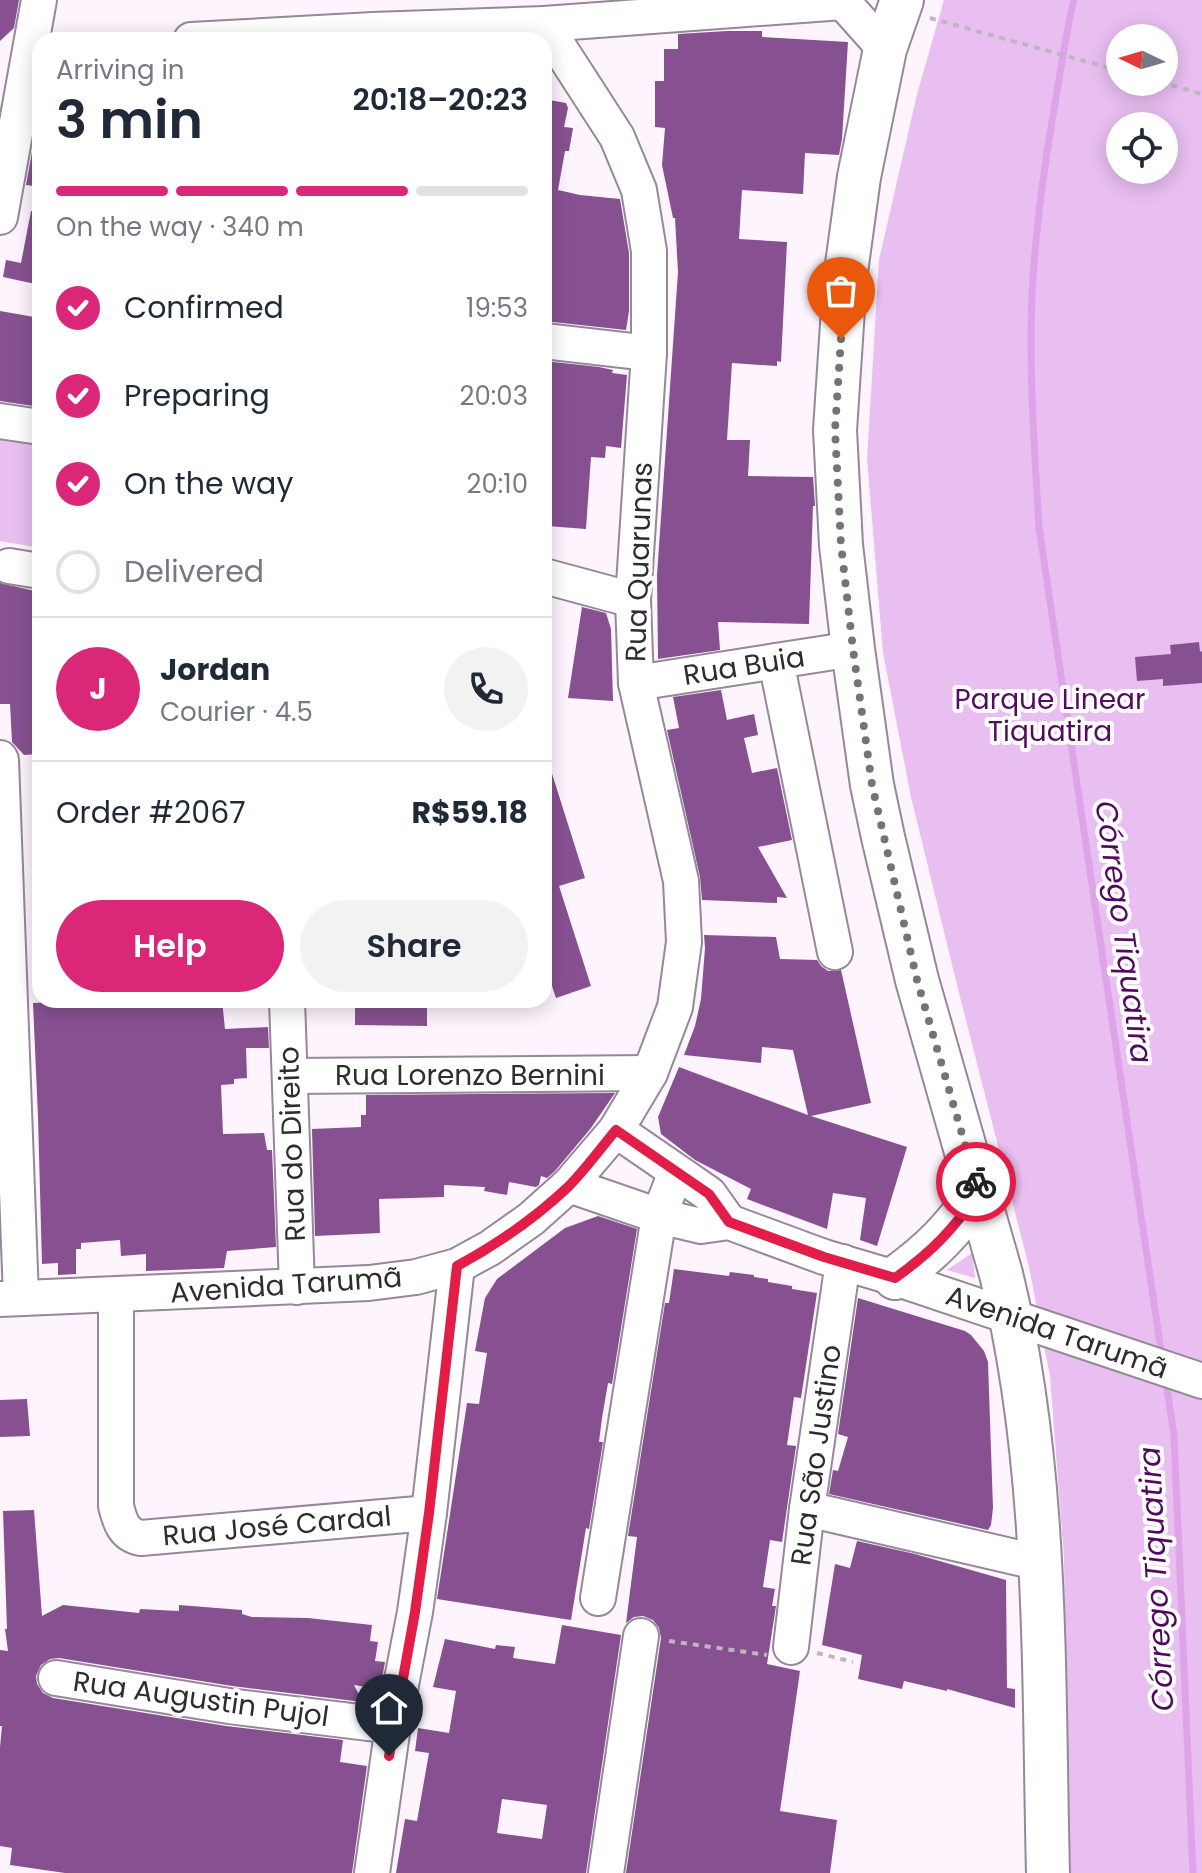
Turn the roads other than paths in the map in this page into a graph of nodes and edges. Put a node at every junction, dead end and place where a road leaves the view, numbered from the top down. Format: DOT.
graph roads {
  1 [pos="39,0"];
  2 [pos="844,1"];
  3 [pos="901,5"];
  4 [pos="544,24"];
  5 [pos="419,32"];
  6 [pos="549,32"];
  7 [pos="552,36"];
  8 [pos="885,49"];
  9 [pos="23,56"];
  10 [pos="0,217"];
  11 [pos="552,342"];
  12 [pos="649,353"];
  13 [pos="0,421"];
  14 [pos="32,426"];
  15 [pos="552,578"];
  16 [pos="633,600"];
  17 [pos="853,649"];
  18 [pos="776,661"];
  19 [pos="636,683"];
  20 [pos="0,760"];
  21 [pos="835,952"];
  22 [pos="287,1008"];
  23 [pos="650,1073"];
  24 [pos="290,1076"];
  25 [pos="616,1130"];
  26 [pos="676,1172"];
  27 [pos="569,1185"];
  28 [pos="979,1193"];
  29 [pos="659,1216"];
  30 [pos="729,1222"];
  31 [pos="843,1262"];
  32 [pos="457,1266"];
  33 [pos="895,1278"];
  34 [pos="297,1287"];
  35 [pos="116,1295"];
  36 [pos="10,1298"];
  37 [pos="1012,1317"];
  38 [pos="1202,1381"];
  39 [pos="807,1509"];
  40 [pos="429,1513"];
  41 [pos="1041,1563"];
  42 [pos="598,1598"];
  43 [pos="641,1636"];
  44 [pos="791,1647"];
  45 [pos="56,1678"];
  46 [pos="393,1726"];
  47 [pos="372,1873"];
  48 [pos="606,1873"];
  49 [pos="1048,1873"];
  1 -- 9 [label="street"];
  2 -- 4 [label="street"];
  2 -- 8 [label="street"];
  3 -- 8 [label="main road"];
  4 -- 5 [label="street"];
  4 -- 6 [label="street, Rua Quarunas"];
  7 -- 12 [label="street, Rua Quarunas"];
  8 -- 17 [label="main road"];
  9 -- 10 [label="street"];
  11 -- 12 [label="street"];
  12 -- 16 [label="street, Rua Quarunas"];
  13 -- 14 [label="street"];
  15 -- 16 [label="street"];
  16 -- 19 [label="street, Rua Quarunas"];
  17 -- 18 [label="street, Rua Buia"];
  17 -- 28 [label="main road"];
  18 -- 19 [label="street, Rua Buia"];
  18 -- 21 [label="street"];
  19 -- 23 [label="street, Rua Quarunas"];
  20 -- 36 [label="street"];
  22 -- 24 [label="street, Rua do Direito"];
  23 -- 24 [label="street, Rua Lorenzo Bernini"];
  23 -- 25 [label="street, Rua Quarunas"];
  24 -- 34 [label="street, Rua do Direito"];
  25 -- 26 [label="street"];
  25 -- 27 [label="street, Rua Quarunas"];
  26 -- 29 [label="street"];
  26 -- 30 [label="street"];
  27 -- 29 [label="street, Avenida Tarumã"];
  27 -- 32 [label="street, Avenida Tarumã"];
  28 -- 33 [label="main road"];
  28 -- 37 [label="main road"];
  29 -- 30 [label="street, Avenida Tarumã"];
  29 -- 42 [label="street"];
  30 -- 31 [label="street, Avenida Tarumã"];
  31 -- 33 [label="street, Avenida Tarumã"];
  31 -- 39 [label="street, Rua São Justino"];
  32 -- 34 [label="street, Avenida Tarumã"];
  32 -- 40 [label="street"];
  33 -- 37 [label="street, Avenida Tarumã"];
  34 -- 35 [label="street, Avenida Tarumã"];
  35 -- 36 [label="street, Avenida Tarumã"];
  35 -- 40 [label="street, Rua José Cardal"];
  37 -- 38 [label="street, Avenida Tarumã"];
  37 -- 41 [label="main road"];
  39 -- 41 [label="street"];
  39 -- 44 [label="street, Rua São Justino"];
  40 -- 46 [label="street"];
  41 -- 49 [label="main road"];
  43 -- 48 [label="street"];
  45 -- 46 [label="street, Rua Augustin Pujol"];
  46 -- 47 [label="street"];
}
